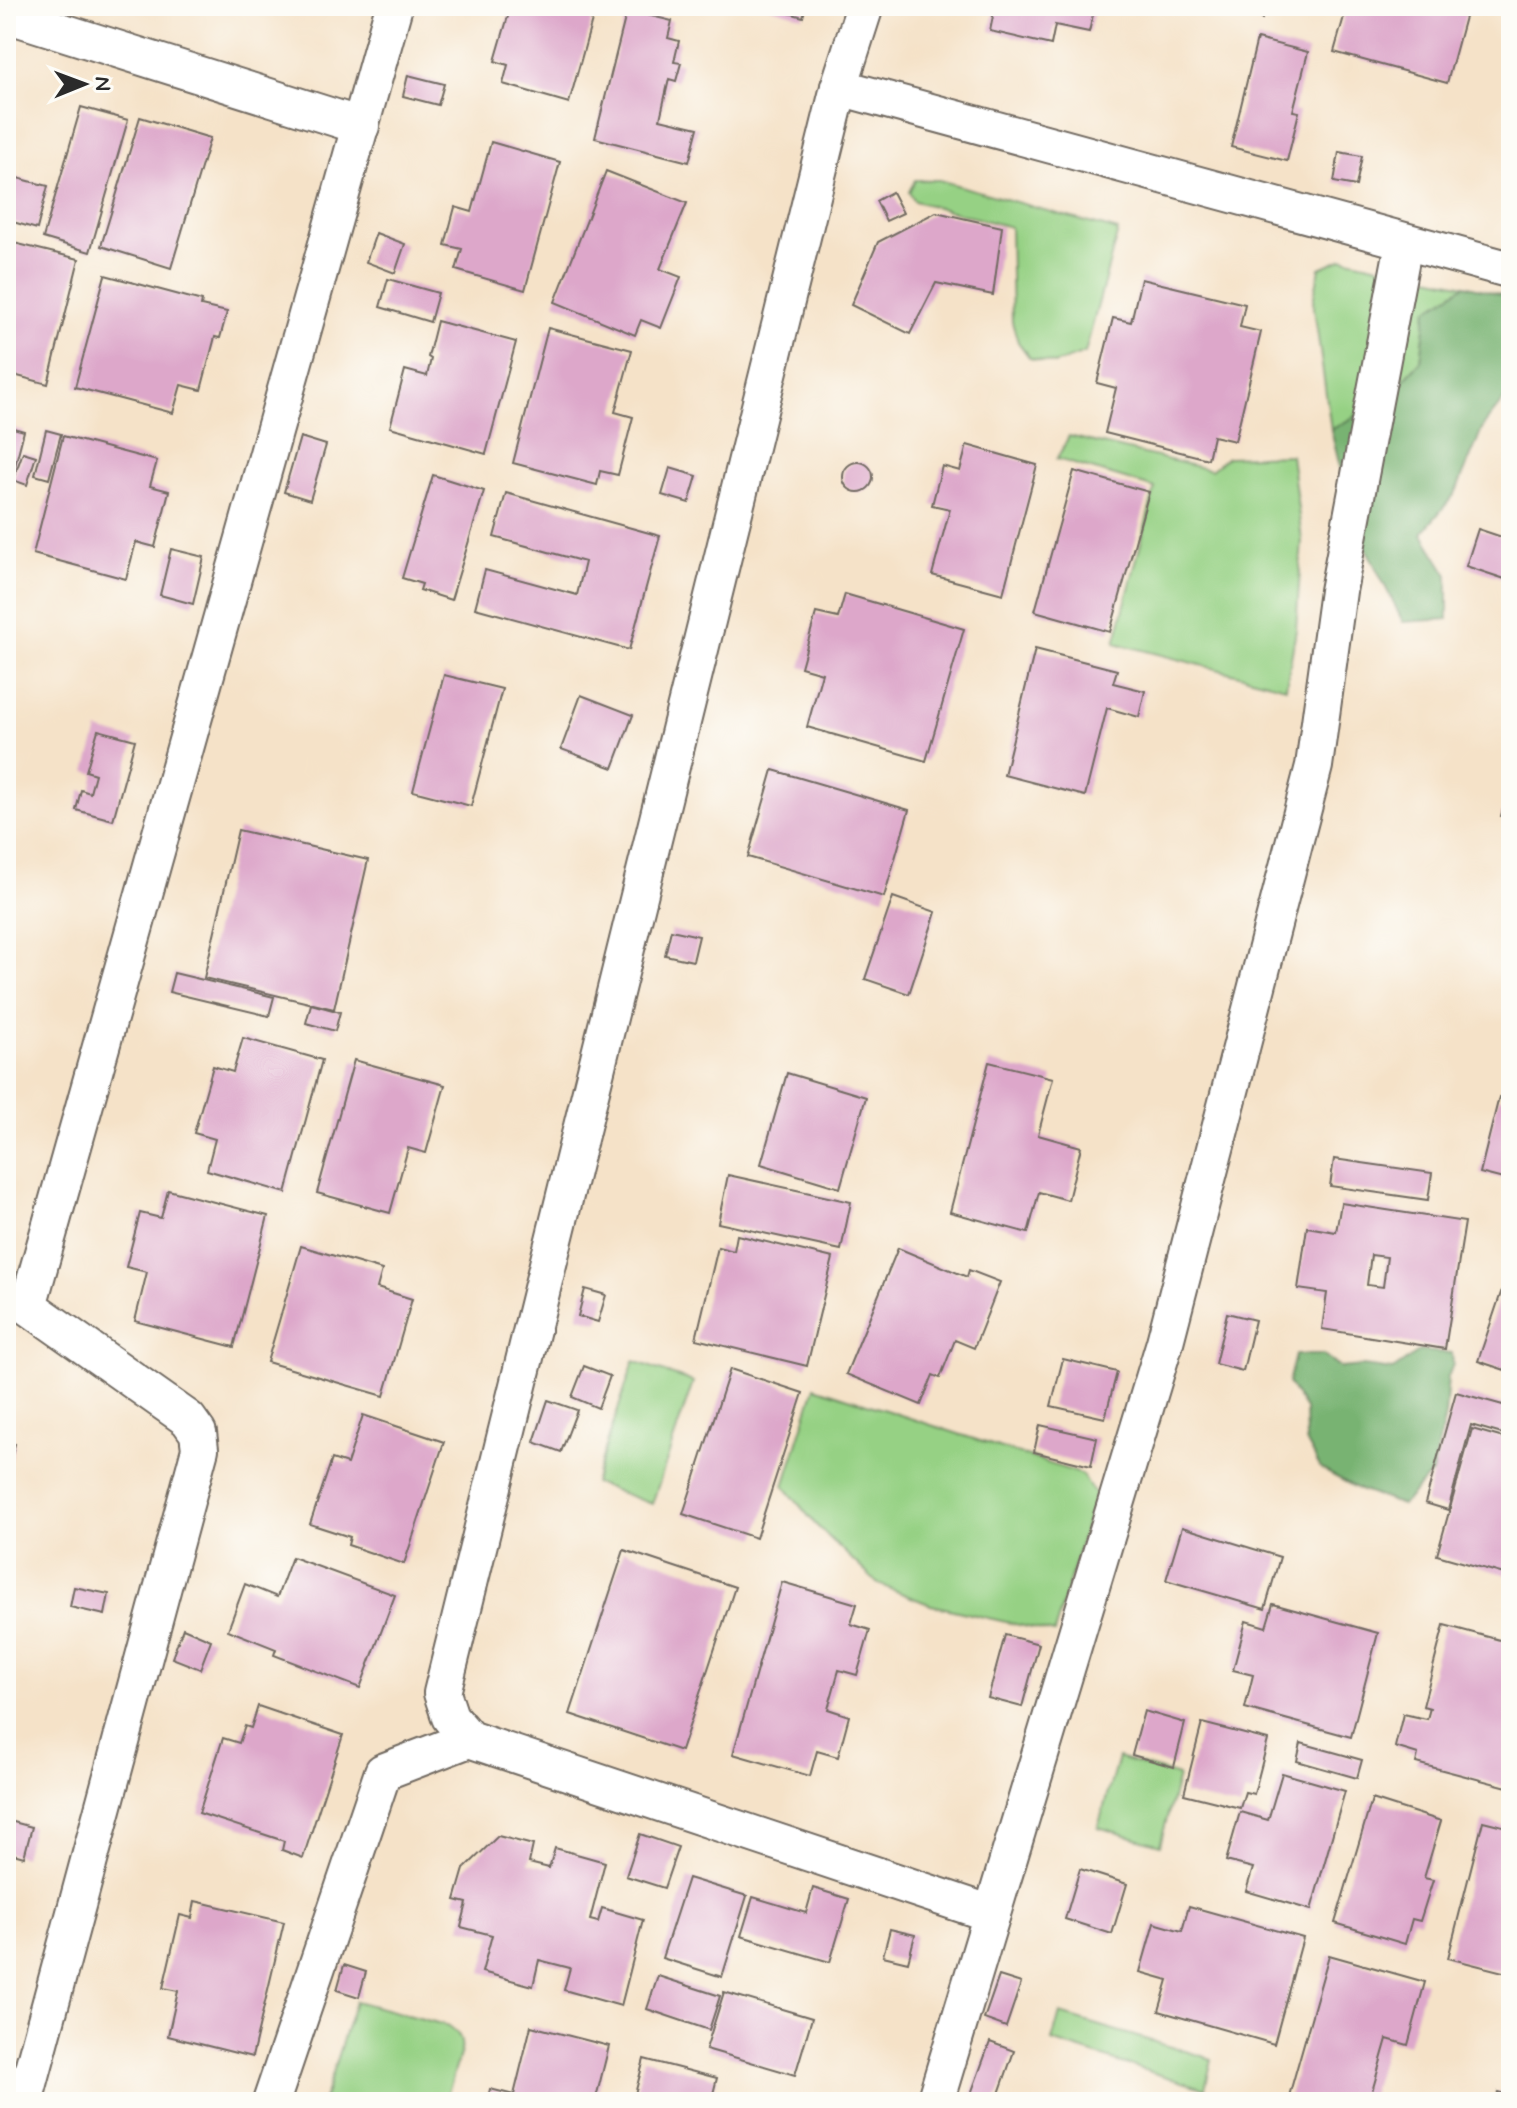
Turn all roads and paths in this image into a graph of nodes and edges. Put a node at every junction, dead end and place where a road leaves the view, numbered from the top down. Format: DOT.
graph roads {
  1 [pos="394,6"];
  2 [pos="865,6"];
  3 [pos="6,14"];
  4 [pos="839,87"];
  5 [pos="361,126"];
  6 [pos="1404,243"];
  7 [pos="1511,270"];
  8 [pos="17,1313"];
  9 [pos="469,1739"];
  10 [pos="992,1914"];
  11 [pos="24,2102"];
  12 [pos="271,2102"];
  13 [pos="935,2102"];
  1 -- 5 [label="street"];
  2 -- 4 [label="street"];
  3 -- 5 [label="street"];
  4 -- 6 [label="street"];
  4 -- 9 [label="street"];
  5 -- 8 [label="street"];
  6 -- 7 [label="street"];
  6 -- 10 [label="street"];
  8 -- 11 [label="street"];
  9 -- 10 [label="street"];
  9 -- 12 [label="street"];
  10 -- 13 [label="street"];
}
